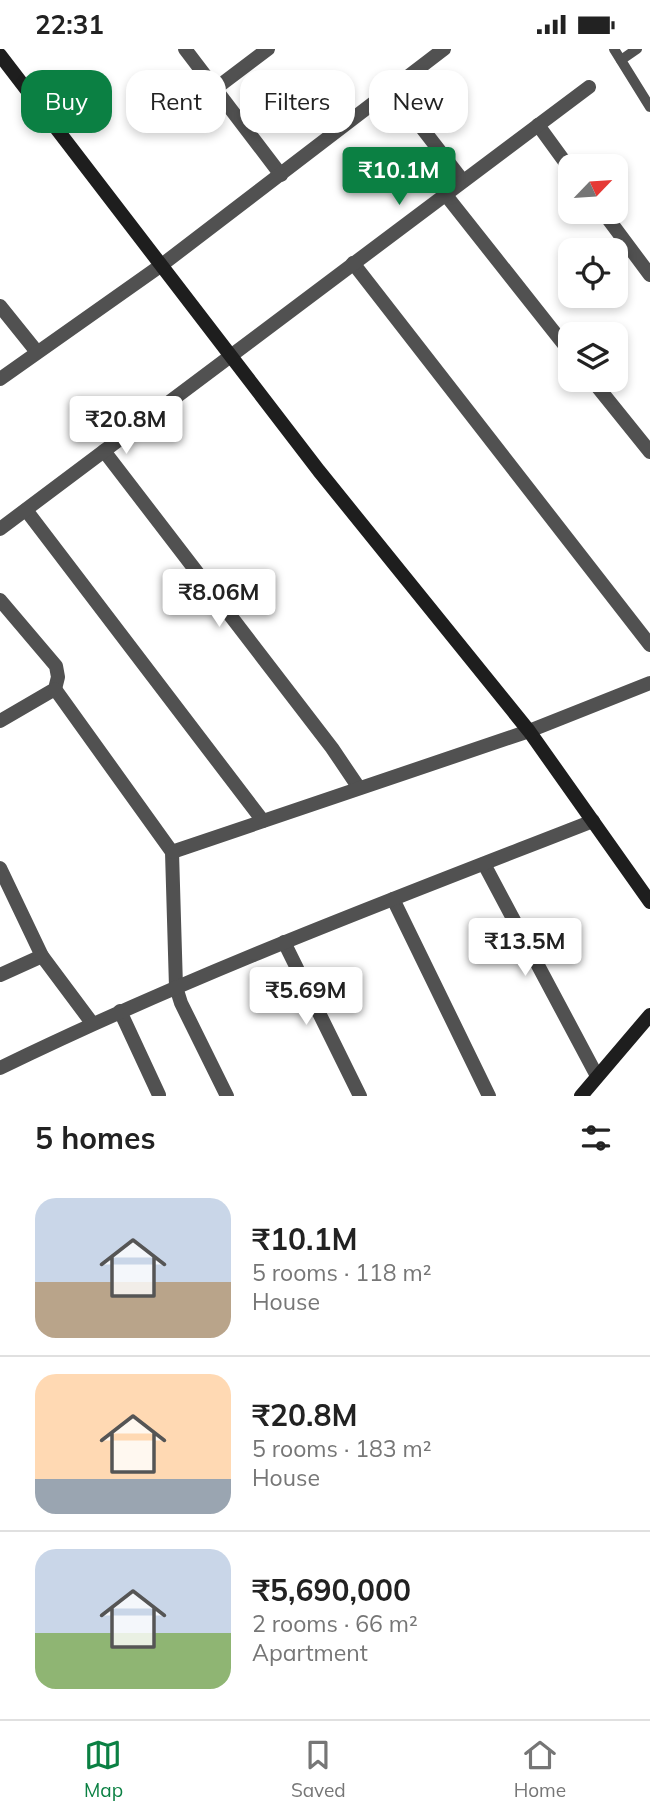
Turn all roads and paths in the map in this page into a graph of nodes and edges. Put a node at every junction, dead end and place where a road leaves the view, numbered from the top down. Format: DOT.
graph roads {
  1 [pos="185,49"];
  2 [pos="268,49"];
  3 [pos="444,49"];
  4 [pos="614,49"];
  5 [pos="637,49"];
  6 [pos="0,55"];
  7 [pos="621,60"];
  8 [pos="201,70"];
  9 [pos="415,70"];
  10 [pos="226,81"];
  11 [pos="589,87"];
  12 [pos="226,103"];
  13 [pos="369,105"];
  14 [pos="650,107"];
  15 [pos="538,125"];
  16 [pos="426,133"];
  17 [pos="559,154"];
  18 [pos="281,175"];
  19 [pos="463,181"];
  20 [pos="445,194"];
  21 [pos="612,224"];
  22 [pos="353,263"];
  23 [pos="163,264"];
  24 [pos="650,275"];
  25 [pos="0,306"];
  26 [pos="558,337"];
  27 [pos="37,352"];
  28 [pos="231,354"];
  29 [pos="0,379"];
  30 [pos="602,392"];
  31 [pos="104,451"];
  32 [pos="650,452"];
  33 [pos="26,510"];
  34 [pos="0,529"];
  35 [pos="0,600"];
  36 [pos="650,645"];
  37 [pos="650,683"];
  38 [pos="55,689"];
  39 [pos="0,721"];
  40 [pos="529,730"];
  41 [pos="359,788"];
  42 [pos="263,821"];
  43 [pos="593,821"];
  44 [pos="172,852"];
  45 [pos="484,864"];
  46 [pos="2,877"];
  47 [pos="393,899"];
  48 [pos="650,902"];
  49 [pos="284,942"];
  50 [pos="42,956"];
  51 [pos="0,975"];
  52 [pos="176,987"];
  53 [pos="120,1011"];
  54 [pos="650,1015"];
  55 [pos="92,1023"];
  56 [pos="0,1068"];
  57 [pos="597,1076"];
  58 [pos="159,1096"];
  59 [pos="227,1096"];
  60 [pos="360,1096"];
  61 [pos="489,1096"];
  62 [pos="581,1096"];
  1 -- 8 [label="street"];
  2 -- 10 [label="street"];
  3 -- 9 [label="street"];
  4 -- 7 [label="lane"];
  5 -- 7 [label="lane"];
  6 -- 23 [label="main road"];
  7 -- 14 [label="lane"];
  11 -- 15 [label="street"];
  12 -- 18 [label="street"];
  13 -- 18 [label="street"];
  15 -- 17 [label="street"];
  15 -- 19 [label="street"];
  16 -- 19 [label="street"];
  18 -- 23 [label="street"];
  19 -- 20 [label="street"];
  20 -- 22 [label="street"];
  20 -- 26 [label="street"];
  21 -- 24 [label="street"];
  22 -- 28 [label="street"];
  22 -- 36 [label="street"];
  23 -- 27 [label="street"];
  23 -- 28 [label="main road"];
  25 -- 27 [label="street"];
  27 -- 29 [label="street"];
  28 -- 31 [label="street"];
  28 -- 40 [label="main road"];
  30 -- 32 [label="street"];
  31 -- 33 [label="street"];
  31 -- 41 [label="street"];
  33 -- 34 [label="street"];
  33 -- 42 [label="street"];
  35 -- 38 [label="street"];
  37 -- 40 [label="street"];
  38 -- 39 [label="street"];
  38 -- 44 [label="street"];
  40 -- 41 [label="street"];
  40 -- 43 [label="main road"];
  41 -- 42 [label="street"];
  42 -- 44 [label="street"];
  43 -- 45 [label="street"];
  43 -- 48 [label="main road"];
  44 -- 52 [label="street"];
  45 -- 47 [label="street"];
  45 -- 57 [label="street"];
  46 -- 50 [label="street"];
  47 -- 49 [label="street"];
  47 -- 61 [label="street"];
  49 -- 52 [label="street"];
  49 -- 60 [label="street"];
  50 -- 51 [label="street"];
  50 -- 55 [label="street"];
  52 -- 53 [label="street"];
  52 -- 59 [label="street"];
  53 -- 55 [label="street"];
  53 -- 58 [label="street"];
  54 -- 57 [label="main road"];
  55 -- 56 [label="street"];
  57 -- 62 [label="main road"];
}
